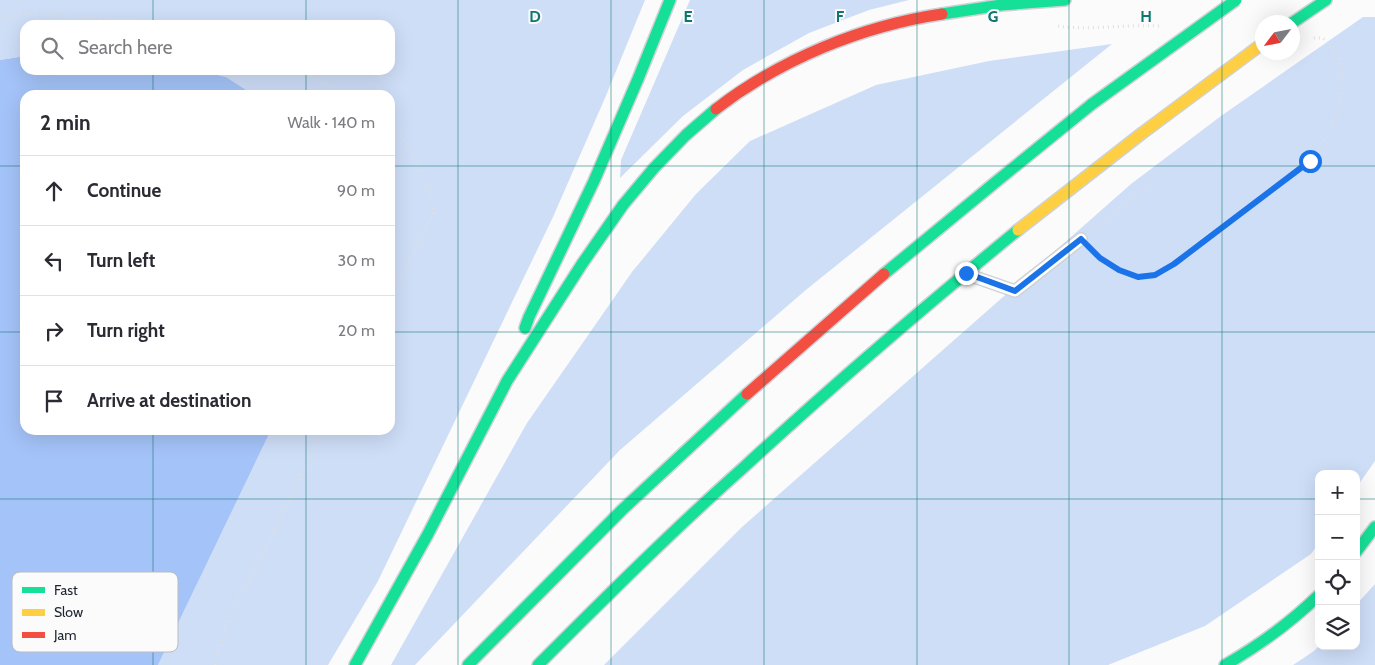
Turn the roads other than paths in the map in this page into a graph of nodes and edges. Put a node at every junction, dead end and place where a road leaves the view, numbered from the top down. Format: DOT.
graph roads {
  1 [pos="670,0"];
  2 [pos="1065,0"];
  3 [pos="1236,0"];
  4 [pos="1326,0"];
  5 [pos="1300,18"];
  6 [pos="1255,49"];
  7 [pos="1081,239"];
  8 [pos="966,273"];
  9 [pos="512,372"];
  10 [pos="1375,527"];
  11 [pos="1360,547"];
  12 [pos="1315,599"];
  13 [pos="355,665"];
  14 [pos="468,665"];
  15 [pos="538,665"];
  16 [pos="1225,665"];
  1 -- 9 [label="highway"];
  2 -- 9 [label="highway"];
  3 -- 14 [label="highway, bridge"];
  4 -- 5 [label="highway"];
  6 -- 8 [label="highway"];
  7 -- 8 [label="lane"];
  8 -- 15 [label="highway"];
  9 -- 13 [label="highway"];
  10 -- 11 [label="highway"];
  12 -- 16 [label="highway"];
}
